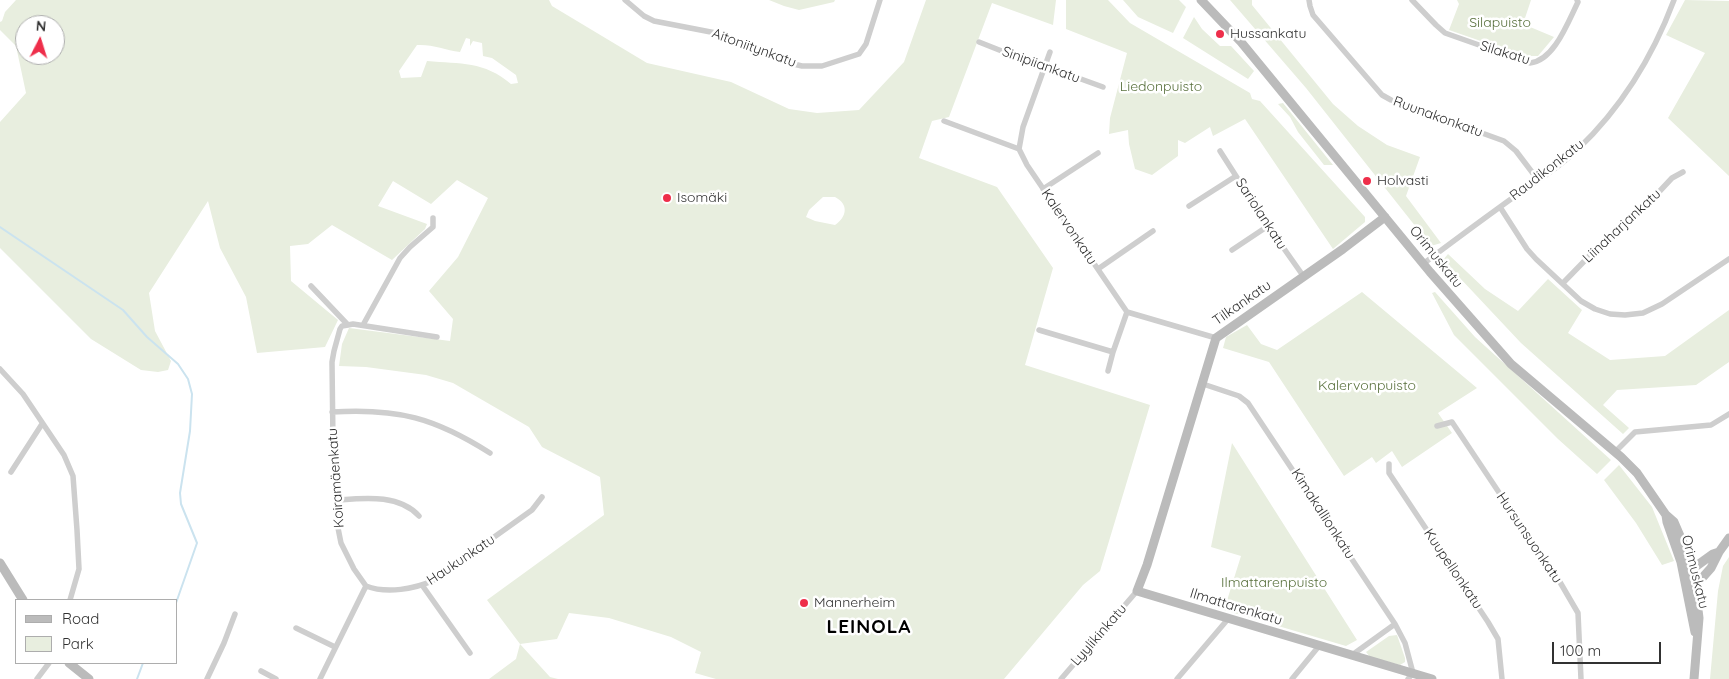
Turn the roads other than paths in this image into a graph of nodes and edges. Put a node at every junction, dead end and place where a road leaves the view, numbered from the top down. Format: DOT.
graph roads {
  1 [pos="626,0"];
  2 [pos="880,0"];
  3 [pos="1200,0"];
  4 [pos="1309,0"];
  5 [pos="1412,0"];
  6 [pos="1577,0"];
  7 [pos="1674,0"];
  8 [pos="979,42"];
  9 [pos="1050,52"];
  10 [pos="1045,66"];
  11 [pos="1103,87"];
  12 [pos="944,121"];
  13 [pos="1020,149"];
  14 [pos="1220,151"];
  15 [pos="1098,153"];
  16 [pos="1683,172"];
  17 [pos="1236,176"];
  18 [pos="1538,180"];
  19 [pos="1043,189"];
  20 [pos="1189,206"];
  21 [pos="1500,207"];
  22 [pos="1385,217"];
  23 [pos="433,218"];
  24 [pos="1268,226"];
  25 [pos="1153,231"];
  26 [pos="1232,250"];
  27 [pos="1729,258"];
  28 [pos="1424,264"];
  29 [pos="1098,269"];
  30 [pos="1304,277"];
  31 [pos="1563,283"];
  32 [pos="311,286"];
  33 [pos="1127,312"];
  34 [pos="348,325"];
  35 [pos="363,326"];
  36 [pos="1039,330"];
  37 [pos="437,337"];
  38 [pos="1216,338"];
  39 [pos="1113,352"];
  40 [pos="0,369"];
  41 [pos="1108,371"];
  42 [pos="1203,384"];
  43 [pos="332,412"];
  44 [pos="1729,414"];
  45 [pos="42,424"];
  46 [pos="1437,426"];
  47 [pos="1615,452"];
  48 [pos="490,454"];
  49 [pos="1389,464"];
  50 [pos="11,472"];
  51 [pos="542,497"];
  52 [pos="337,500"];
  53 [pos="419,516"];
  54 [pos="1729,538"];
  55 [pos="1718,552"];
  56 [pos="0,563"];
  57 [pos="1688,572"];
  58 [pos="422,585"];
  59 [pos="366,586"];
  60 [pos="1691,587"];
  61 [pos="1137,591"];
  62 [pos="23,599"];
  63 [pos="70,599"];
  64 [pos="235,614"];
  65 [pos="1228,619"];
  66 [pos="1395,624"];
  67 [pos="296,628"];
  68 [pos="1320,646"];
  69 [pos="335,647"];
  70 [pos="470,653"];
  71 [pos="1352,655"];
  72 [pos="47,664"];
  73 [pos="70,664"];
  74 [pos="261,671"];
  75 [pos="1410,676"];
  76 [pos="37,679"];
  77 [pos="90,679"];
  78 [pos="207,679"];
  79 [pos="276,679"];
  80 [pos="320,679"];
  81 [pos="1061,679"];
  82 [pos="1177,679"];
  83 [pos="1292,679"];
  84 [pos="1432,679"];
  85 [pos="1502,679"];
  86 [pos="1581,679"];
  87 [pos="1694,679"];
  1 -- 2 [label="street, Aitoniitynkatu"];
  3 -- 22 [label="street, Orimuskatu"];
  4 -- 18 [label="street, Ruunakonkatu"];
  5 -- 6 [label="street, Silakatu"];
  7 -- 18 [label="street, Raudikonkatu"];
  8 -- 10 [label="street, Sinipiiankatu"];
  9 -- 10 [label="street"];
  10 -- 11 [label="street, Sinipiiankatu"];
  10 -- 13 [label="street"];
  12 -- 13 [label="street"];
  13 -- 19 [label="street, Kalervonkatu"];
  14 -- 17 [label="street, Sariolankatu"];
  15 -- 19 [label="street"];
  16 -- 31 [label="street, Liinaharjankatu"];
  17 -- 20 [label="street"];
  17 -- 24 [label="street, Sariolankatu"];
  18 -- 21 [label="street, Raudikonkatu"];
  19 -- 29 [label="street, Kalervonkatu"];
  21 -- 28 [label="street, Raudikonkatu"];
  21 -- 31 [label="street"];
  22 -- 28 [label="street, Orimuskatu"];
  22 -- 30 [label="street, Tilkankatu"];
  23 -- 35 [label="street"];
  24 -- 26 [label="street"];
  24 -- 30 [label="street, Sariolankatu"];
  25 -- 29 [label="street"];
  27 -- 31 [label="street"];
  28 -- 47 [label="street, Orimuskatu"];
  29 -- 33 [label="street, Kalervonkatu"];
  30 -- 38 [label="street, Tilkankatu"];
  32 -- 34 [label="street"];
  33 -- 38 [label="street"];
  33 -- 39 [label="street"];
  34 -- 35 [label="street"];
  34 -- 43 [label="street, Koiramäenkatu"];
  35 -- 37 [label="street"];
  36 -- 39 [label="street"];
  38 -- 42 [label="street, Tilkankatu"];
  39 -- 41 [label="street"];
  40 -- 45 [label="street"];
  42 -- 61 [label="street, Tilkankatu"];
  42 -- 66 [label="street, Kimakallionkatu"];
  43 -- 48 [label="street"];
  43 -- 52 [label="street, Koiramäenkatu"];
  44 -- 47 [label="street"];
  45 -- 50 [label="street"];
  45 -- 63 [label="street"];
  46 -- 86 [label="street, Hursunsuonkatu"];
  47 -- 57 [label="street, Orimuskatu"];
  49 -- 85 [label="street, Kuupellonkatu"];
  51 -- 58 [label="street, Haukunkatu"];
  52 -- 53 [label="street"];
  52 -- 59 [label="street, Koiramäenkatu"];
  54 -- 55 [label="street"];
  55 -- 57 [label="street"];
  55 -- 60 [label="street"];
  56 -- 62 [label="street"];
  57 -- 60 [label="street, Orimuskatu"];
  58 -- 59 [label="street, Haukunkatu"];
  58 -- 70 [label="street"];
  59 -- 69 [label="street"];
  60 -- 87 [label="street, Orimuskatu"];
  61 -- 65 [label="street, Ilmattarenkatu"];
  61 -- 81 [label="street, Lyylikinkatu"];
  64 -- 78 [label="street"];
  65 -- 68 [label="street, Ilmattarenkatu"];
  65 -- 82 [label="street"];
  66 -- 71 [label="street"];
  66 -- 75 [label="street, Kimakallionkatu"];
  67 -- 69 [label="street"];
  68 -- 71 [label="street, Ilmattarenkatu"];
  68 -- 83 [label="street"];
  69 -- 80 [label="street"];
  71 -- 75 [label="street, Ilmattarenkatu"];
  72 -- 76 [label="street"];
  73 -- 77 [label="street"];
  74 -- 79 [label="street"];
  75 -- 84 [label="street, Ilmattarenkatu"];
}
